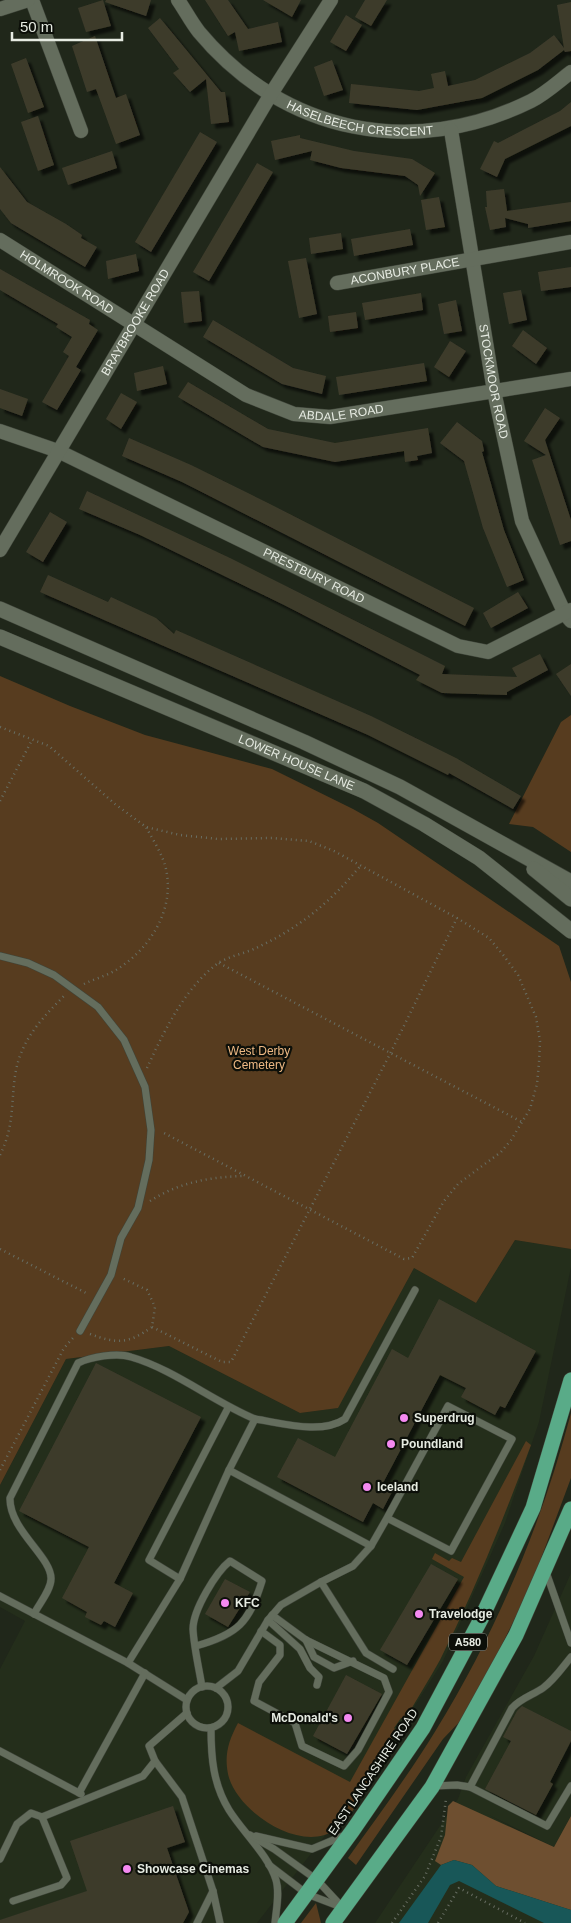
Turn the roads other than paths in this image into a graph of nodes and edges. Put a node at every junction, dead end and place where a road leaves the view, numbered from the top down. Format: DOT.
graph roads {
  1 [pos="30,0"];
  2 [pos="178,0"];
  3 [pos="331,0"];
  4 [pos="0,10"];
  5 [pos="571,72"];
  6 [pos="271,94"];
  7 [pos="451,130"];
  8 [pos="81,131"];
  9 [pos="0,240"];
  10 [pos="571,242"];
  11 [pos="471,258"];
  12 [pos="337,282"];
  13 [pos="134,323"];
  14 [pos="571,379"];
  15 [pos="494,392"];
  16 [pos="0,431"];
  17 [pos="58,451"];
  18 [pos="0,550"];
  19 [pos="0,609"];
  20 [pos="569,615"];
  21 [pos="0,636"];
  22 [pos="497,840"];
  23 [pos="571,882"];
  24 [pos="571,899"];
  25 [pos="571,931"];
  26 [pos="0,956"];
  27 [pos="416,1290"];
  28 [pos="80,1331"];
  29 [pos="571,1380"];
  30 [pos="228,1408"];
  31 [pos="255,1419"];
  32 [pos="229,1470"];
  33 [pos="571,1509"];
  34 [pos="387,1518"];
  35 [pos="372,1546"];
  36 [pos="545,1570"];
  37 [pos="180,1579"];
  38 [pos="321,1582"];
  39 [pos="0,1596"];
  40 [pos="34,1614"];
  41 [pos="270,1618"];
  42 [pos="261,1631"];
  43 [pos="306,1640"];
  44 [pos="571,1643"];
  45 [pos="196,1646"];
  46 [pos="571,1657"];
  47 [pos="353,1661"];
  48 [pos="128,1663"];
  49 [pos="393,1670"];
  50 [pos="144,1673"];
  51 [pos="317,1685"];
  52 [pos="202,1687"];
  53 [pos="216,1688"];
  54 [pos="187,1700"];
  55 [pos="187,1713"];
  56 [pos="211,1728"];
  57 [pos="0,1751"];
  58 [pos="155,1760"];
  59 [pos="571,1786"];
  60 [pos="432,1787"];
  61 [pos="470,1787"];
  62 [pos="79,1793"];
  63 [pos="89,1798"];
  64 [pos="42,1817"];
  65 [pos="353,1830"];
  66 [pos="248,1834"];
  67 [pos="0,1859"];
  68 [pos="266,1862"];
  69 [pos="317,1880"];
  70 [pos="213,1891"];
  71 [pos="306,1894"];
  72 [pos="13,1901"];
  73 [pos="344,1908"];
  74 [pos="197,1923"];
  75 [pos="220,1923"];
  76 [pos="276,1923"];
  77 [pos="285,1923"];
  78 [pos="333,1923"];
  1 -- 4 [label="street"];
  1 -- 8 [label="street"];
  2 -- 6 [label="street, HASELBEECH CRESCENT"];
  3 -- 6 [label="street, BRAYBROOKE ROAD"];
  5 -- 7 [label="street, HASELBEECH CRESCENT"];
  6 -- 7 [label="street, HASELBEECH CRESCENT"];
  6 -- 13 [label="street, BRAYBROOKE ROAD"];
  7 -- 11 [label="street, STOCKMOOR ROAD"];
  9 -- 13 [label="street, HOLMROOK ROAD"];
  10 -- 11 [label="street, ACONBURY PLACE"];
  11 -- 12 [label="street, ACONBURY PLACE"];
  11 -- 15 [label="street, STOCKMOOR ROAD"];
  13 -- 15 [label="street, ABDALE ROAD"];
  13 -- 17 [label="street, BRAYBROOKE ROAD"];
  14 -- 15 [label="street, ABDALE ROAD"];
  15 -- 20 [label="street, STOCKMOOR ROAD"];
  16 -- 17 [label="street, PRESTBURY ROAD"];
  17 -- 18 [label="street, BRAYBROOKE ROAD"];
  17 -- 20 [label="street, PRESTBURY ROAD"];
  19 -- 22 [label="street, LOWER HOUSE LANE"];
  21 -- 25 [label="street, LOWER HOUSE LANE"];
  22 -- 23 [label="street, LOWER HOUSE LANE"];
  22 -- 24 [label="street"];
  26 -- 28 [label="lane"];
  27 -- 31 [label="lane"];
  29 -- 65 [label="highway, EAST LANCASHIRE ROAD / A580"];
  30 -- 31 [label="lane"];
  30 -- 37 [label="lane"];
  30 -- 40 [label="lane"];
  31 -- 32 [label="lane"];
  32 -- 35 [label="lane"];
  32 -- 37 [label="lane"];
  33 -- 36 [label="highway, A580"];
  34 -- 34 [label="lane"];
  34 -- 35 [label="lane"];
  35 -- 38 [label="lane"];
  36 -- 44 [label="lane"];
  36 -- 60 [label="highway, A580"];
  37 -- 48 [label="lane"];
  38 -- 41 [label="lane"];
  38 -- 49 [label="lane"];
  39 -- 40 [label="lane"];
  40 -- 48 [label="lane"];
  41 -- 42 [label="lane"];
  41 -- 43 [label="lane"];
  41 -- 51 [label="lane"];
  42 -- 47 [label="lane"];
  42 -- 53 [label="lane"];
  43 -- 47 [label="lane"];
  43 -- 47 [label="lane"];
  45 -- 45 [label="lane"];
  45 -- 52 [label="lane"];
  46 -- 61 [label="lane"];
  48 -- 50 [label="lane"];
  50 -- 54 [label="lane"];
  50 -- 62 [label="lane"];
  52 -- 53 [label="lane"];
  52 -- 54 [label="lane"];
  53 -- 56 [label="lane"];
  54 -- 55 [label="lane"];
  55 -- 56 [label="lane"];
  55 -- 58 [label="lane"];
  56 -- 66 [label="lane"];
  57 -- 62 [label="lane"];
  58 -- 63 [label="lane"];
  58 -- 70 [label="lane"];
  59 -- 61 [label="lane"];
  60 -- 61 [label="lane"];
  60 -- 73 [label="highway, A580"];
  62 -- 63 [label="lane"];
  63 -- 64 [label="lane"];
  64 -- 67 [label="lane"];
  64 -- 72 [label="lane"];
  65 -- 66 [label="lane"];
  65 -- 69 [label="highway, EAST LANCASHIRE ROAD / A580"];
  66 -- 68 [label="lane"];
  66 -- 69 [label="lane"];
  68 -- 71 [label="lane"];
  68 -- 76 [label="lane"];
  69 -- 71 [label="highway, EAST LANCASHIRE ROAD / A580"];
  69 -- 73 [label="lane"];
  70 -- 74 [label="lane"];
  70 -- 75 [label="lane"];
  71 -- 73 [label="lane"];
  71 -- 77 [label="highway, EAST LANCASHIRE ROAD / A580"];
  73 -- 78 [label="highway, A580"];
}
